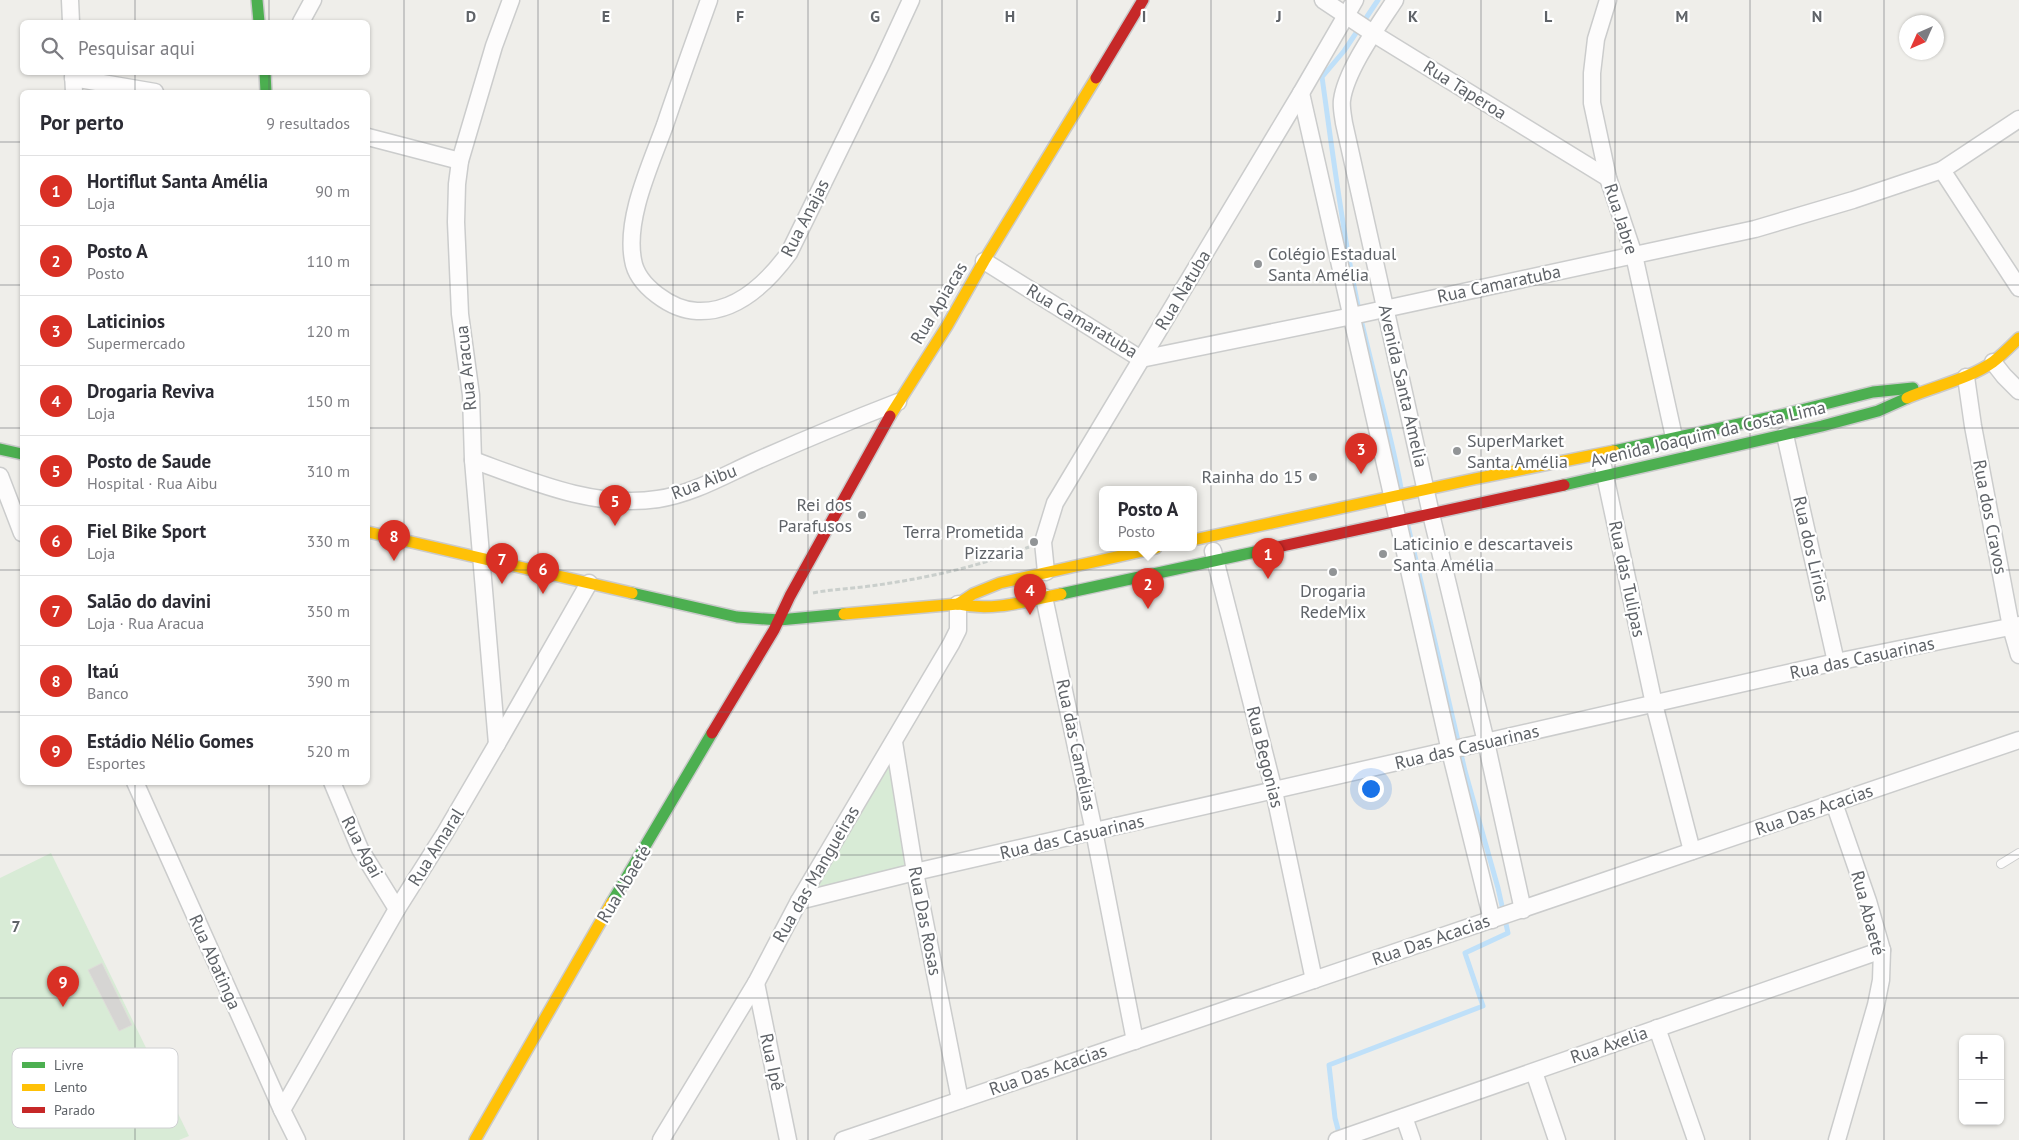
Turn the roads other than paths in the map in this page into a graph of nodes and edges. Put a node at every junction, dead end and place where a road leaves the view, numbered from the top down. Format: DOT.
graph roads {
  1 [pos="70,0"];
  2 [pos="257,0"];
  3 [pos="313,0"];
  4 [pos="511,0"];
  5 [pos="709,0"];
  6 [pos="911,0"];
  7 [pos="1144,0"];
  8 [pos="1324,0"];
  9 [pos="1355,0"];
  10 [pos="1395,0"];
  11 [pos="1608,0"];
  12 [pos="1345,15"];
  13 [pos="70,20"];
  14 [pos="260,20"];
  15 [pos="303,20"];
  16 [pos="1374,34"];
  17 [pos="73,81"];
  18 [pos="141,90"];
  19 [pos="1301,93"];
  20 [pos="2019,119"];
  21 [pos="370,138"];
  22 [pos="460,160"];
  23 [pos="1942,170"];
  24 [pos="1608,178"];
  25 [pos="1634,255"];
  26 [pos="984,261"];
  27 [pos="2019,288"];
  28 [pos="1386,308"];
  29 [pos="1352,316"];
  30 [pos="2019,338"];
  31 [pos="1141,359"];
  32 [pos="1993,362"];
  33 [pos="1966,377"];
  34 [pos="1933,387"];
  35 [pos="2019,391"];
  36 [pos="898,402"];
  37 [pos="1785,436"];
  38 [pos="1674,437"];
  39 [pos="0,449"];
  40 [pos="20,454"];
  41 [pos="1600,454"];
  42 [pos="473,460"];
  43 [pos="0,476"];
  44 [pos="1605,476"];
  45 [pos="1426,489"];
  46 [pos="1393,496"];
  47 [pos="1431,514"];
  48 [pos="1398,520"];
  49 [pos="20,528"];
  50 [pos="370,532"];
  51 [pos="1210,536"];
  52 [pos="1197,539"];
  53 [pos="1142,551"];
  54 [pos="482,559"];
  55 [pos="1215,560"];
  56 [pos="1046,572"];
  57 [pos="589,583"];
  58 [pos="1044,598"];
  59 [pos="958,604"];
  60 [pos="777,625"];
  61 [pos="2015,626"];
  62 [pos="2019,655"];
  63 [pos="1836,662"];
  64 [pos="1654,704"];
  65 [pos="2019,740"];
  66 [pos="894,742"];
  67 [pos="1486,742"];
  68 [pos="498,744"];
  69 [pos="1450,751"];
  70 [pos="137,785"];
  71 [pos="333,785"];
  72 [pos="1274,791"];
  73 [pos="1834,803"];
  74 [pos="1094,831"];
  75 [pos="1692,851"];
  76 [pos="2019,854"];
  77 [pos="2001,864"];
  78 [pos="915,872"];
  79 [pos="799,901"];
  80 [pos="397,909"];
  81 [pos="1523,910"];
  82 [pos="1492,920"];
  83 [pos="1882,950"];
  84 [pos="1314,980"];
  85 [pos="756,983"];
  86 [pos="1657,1028"];
  87 [pos="1135,1040"];
  88 [pos="1534,1072"];
  89 [pos="960,1100"];
  90 [pos="282,1110"];
  91 [pos="1404,1117"];
  92 [pos="297,1140"];
  93 [pos="475,1140"];
  94 [pos="661,1140"];
  95 [pos="788,1140"];
  96 [pos="843,1140"];
  97 [pos="1337,1140"];
  98 [pos="1412,1140"];
  99 [pos="1557,1140"];
  100 [pos="1696,1140"];
  101 [pos="1837,1140"];
  1 -- 13 [label="street"];
  2 -- 14 [label="main road"];
  3 -- 15 [label="street"];
  4 -- 22 [label="street, Rua Aracua"];
  5 -- 6 [label="street, Rua Anajas"];
  7 -- 26 [label="main road, Rua Apiacas"];
  8 -- 12 [label="street, Rua Taperoa"];
  9 -- 12 [label="street"];
  10 -- 16 [label="street, Avenida Santa Amelia"];
  11 -- 24 [label="street, Rua Jabre"];
  12 -- 16 [label="street, Rua Taperoa"];
  12 -- 19 [label="street, Rua Natuba"];
  16 -- 24 [label="street, Rua Taperoa"];
  16 -- 28 [label="street, Avenida Santa Amelia"];
  17 -- 18 [label="street"];
  19 -- 29 [label="street, Avenida Santa Amelia"];
  19 -- 31 [label="street, Rua Natuba"];
  20 -- 23 [label="street, Rua Camaratuba"];
  21 -- 22 [label="street"];
  22 -- 42 [label="street, Rua Aracua"];
  23 -- 25 [label="street, Rua Camaratuba"];
  23 -- 27 [label="street"];
  24 -- 25 [label="street, Rua Jabre"];
  25 -- 28 [label="street, Rua Camaratuba"];
  25 -- 38 [label="street, Rua Jabre"];
  26 -- 31 [label="street, Rua Camaratuba"];
  26 -- 36 [label="main road, Rua Apiacas"];
  28 -- 29 [label="street, Rua Camaratuba"];
  28 -- 45 [label="street, Avenida Santa Amelia"];
  29 -- 31 [label="street, Rua Camaratuba"];
  29 -- 46 [label="street, Avenida Santa Amelia"];
  30 -- 32 [label="main road, Avenida Joaquim da Costa Lima"];
  31 -- 56 [label="street, Rua Natuba"];
  32 -- 33 [label="main road, Avenida Joaquim da Costa Lima"];
  32 -- 35 [label="street"];
  33 -- 34 [label="main road, Avenida Joaquim da Costa Lima"];
  33 -- 61 [label="street, Rua dos Cravos"];
  34 -- 37 [label="main road, Avenida Joaquim da Costa Lima"];
  34 -- 38 [label="main road, Avenida Joaquim da Costa Lima"];
  36 -- 42 [label="street, Rua Aibu"];
  36 -- 60 [label="main road, Rua Apiacas"];
  37 -- 44 [label="main road, Avenida Joaquim da Costa Lima"];
  37 -- 63 [label="street, Rua dos Lirios"];
  38 -- 41 [label="main road, Avenida Joaquim da Costa Lima"];
  39 -- 40 [label="main road"];
  41 -- 44 [label="street, Rua das Tulipas"];
  41 -- 45 [label="main road, Avenida Joaquim da Costa Lima"];
  42 -- 54 [label="street, Rua Aracua"];
  43 -- 49 [label="street"];
  44 -- 47 [label="main road, Avenida Joaquim da Costa Lima"];
  44 -- 64 [label="street, Rua das Tulipas"];
  45 -- 46 [label="main road, Avenida Joaquim da Costa Lima"];
  45 -- 47 [label="street, Avenida Santa Amelia"];
  46 -- 48 [label="street, Avenida Santa Amelia"];
  46 -- 51 [label="main road, Avenida Joaquim da Costa Lima"];
  47 -- 48 [label="main road, Avenida Joaquim da Costa Lima"];
  47 -- 67 [label="street, Avenida Santa Amelia"];
  48 -- 55 [label="main road, Avenida Joaquim da Costa Lima"];
  48 -- 69 [label="street, Avenida Santa Amelia"];
  50 -- 54 [label="main road, Avenida Joaquim da Costa Lima"];
  51 -- 52 [label="main road, Avenida Joaquim da Costa Lima"];
  51 -- 55 [label="street, Rua Begonias"];
  53 -- 56 [label="main road, Avenida Joaquim da Costa Lima"];
  54 -- 57 [label="main road, Avenida Joaquim da Costa Lima"];
  54 -- 68 [label="street, Rua Aracua"];
  55 -- 58 [label="main road, Avenida Joaquim da Costa Lima"];
  55 -- 72 [label="street, Rua Begonias"];
  56 -- 59 [label="main road, Avenida Joaquim da Costa Lima"];
  57 -- 60 [label="main road, Avenida Joaquim da Costa Lima"];
  57 -- 68 [label="street, Rua Amaral"];
  58 -- 59 [label="main road, Avenida Joaquim da Costa Lima"];
  58 -- 74 [label="street, Rua das Camélias"];
  59 -- 60 [label="main road, Avenida Joaquim da Costa Lima"];
  59 -- 66 [label="street, Rua das Mangueiras"];
  60 -- 93 [label="main road, Rua Abaeté"];
  61 -- 62 [label="street, Rua dos Cravos"];
  61 -- 63 [label="street, Rua das Casuarinas"];
  63 -- 64 [label="street, Rua das Casuarinas"];
  64 -- 67 [label="street, Rua das Casuarinas"];
  64 -- 75 [label="street"];
  65 -- 73 [label="street, Rua Das Acacias"];
  66 -- 78 [label="street, Rua Das Rosas"];
  66 -- 79 [label="street, Rua das Mangueiras"];
  67 -- 69 [label="street, Rua das Casuarinas"];
  67 -- 81 [label="street, Avenida Santa Amelia"];
  68 -- 80 [label="street, Rua Amaral"];
  69 -- 72 [label="street, Rua das Casuarinas"];
  69 -- 82 [label="street, Avenida Santa Amelia"];
  70 -- 90 [label="street, Rua Abatinga"];
  71 -- 80 [label="street, Rua Agai"];
  72 -- 74 [label="street, Rua das Casuarinas"];
  72 -- 84 [label="street, Rua Begonias"];
  73 -- 75 [label="street, Rua Das Acacias"];
  73 -- 83 [label="street, Rua Abaeté"];
  74 -- 78 [label="street, Rua das Casuarinas"];
  74 -- 87 [label="street, Rua das Camélias"];
  75 -- 81 [label="street, Rua Das Acacias"];
  76 -- 77 [label="lane"];
  78 -- 79 [label="street, Rua das Casuarinas"];
  78 -- 89 [label="street, Rua Das Rosas"];
  79 -- 85 [label="street, Rua das Mangueiras"];
  80 -- 90 [label="street, Rua Amaral"];
  81 -- 82 [label="street, Rua Das Acacias"];
  82 -- 84 [label="street, Rua Das Acacias"];
  83 -- 86 [label="street, Rua Axelia"];
  83 -- 101 [label="street, Rua Abaeté"];
  84 -- 87 [label="street, Rua Das Acacias"];
  85 -- 94 [label="street, Rua das Mangueiras"];
  85 -- 95 [label="street, Rua Ipê"];
  86 -- 88 [label="street, Rua Axelia"];
  86 -- 100 [label="street"];
  87 -- 89 [label="street, Rua Das Acacias"];
  88 -- 91 [label="street, Rua Axelia"];
  88 -- 99 [label="street"];
  89 -- 96 [label="street, Rua Das Acacias"];
  90 -- 92 [label="street, Rua Abatinga"];
  91 -- 97 [label="street, Rua Axelia"];
  91 -- 98 [label="street"];
}
